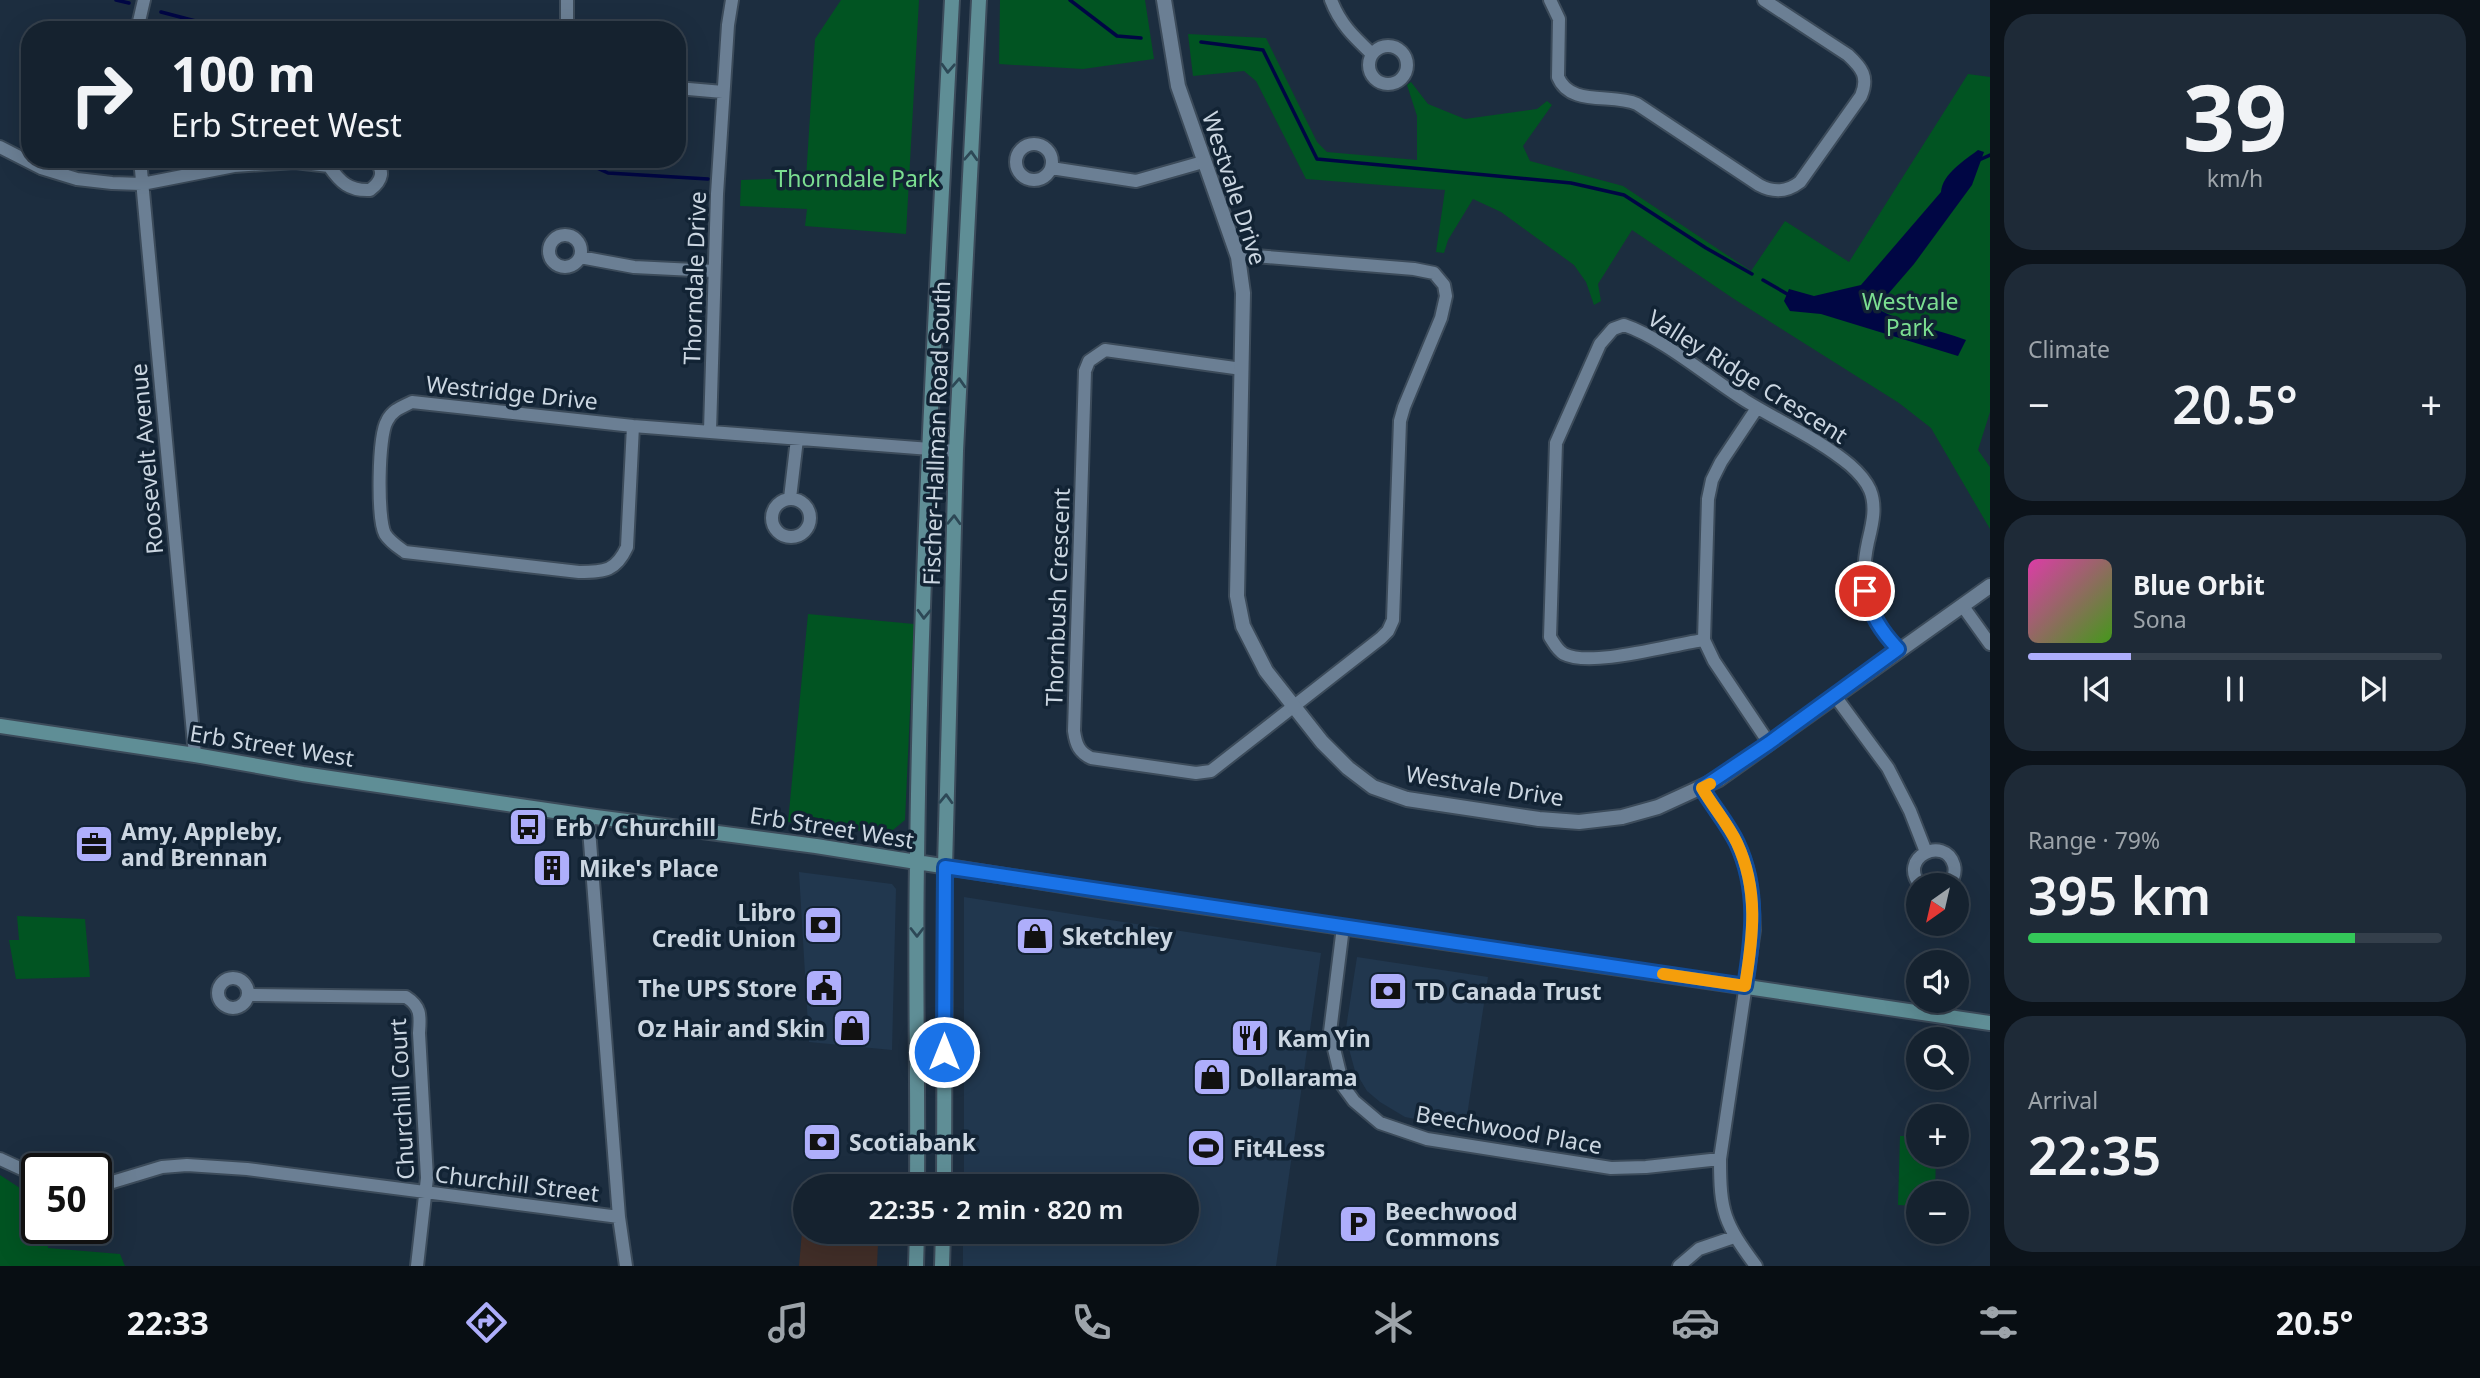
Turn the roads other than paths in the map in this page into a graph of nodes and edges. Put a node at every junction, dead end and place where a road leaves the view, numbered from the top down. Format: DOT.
graph roads {
  1 [pos="144,0"];
  2 [pos="566,0"];
  3 [pos="732,0"];
  4 [pos="951,0"];
  5 [pos="979,0"];
  6 [pos="1164,0"];
  7 [pos="1331,0"];
  8 [pos="1550,0"];
  9 [pos="1764,0"];
  10 [pos="139,21"];
  11 [pos="567,21"];
  12 [pos="1372,54"];
  13 [pos="686,89"];
  14 [pos="723,92"];
  15 [pos="0,147"];
  16 [pos="21,158"];
  17 [pos="1203,162"];
  18 [pos="41,168"];
  19 [pos="141,168"];
  20 [pos="224,168"];
  21 [pos="335,168"];
  22 [pos="381,168"];
  23 [pos="1051,168"];
  24 [pos="142,184"];
  25 [pos="580,257"];
  26 [pos="1238,257"];
  27 [pos="714,271"];
  28 [pos="1241,369"];
  29 [pos="1757,408"];
  30 [pos="633,426"];
  31 [pos="710,431"];
  32 [pos="797,439"];
  33 [pos="930,451"];
  34 [pos="956,451"];
  35 [pos="790,498"];
  36 [pos="1990,586"];
  37 [pos="1962,605"];
  38 [pos="1704,640"];
  39 [pos="1990,644"];
  40 [pos="1898,649"];
  41 [pos="1835,696"];
  42 [pos="1294,706"];
  43 [pos="0,726"];
  44 [pos="1769,743"];
  45 [pos="195,755"];
  46 [pos="1702,788"];
  47 [pos="588,816"];
  48 [pos="1926,852"];
  49 [pos="917,863"];
  50 [pos="945,867"];
  51 [pos="1914,873"];
  52 [pos="1955,873"];
  53 [pos="1343,927"];
  54 [pos="1745,986"];
  55 [pos="248,995"];
  56 [pos="1990,1023"];
  57 [pos="1720,1158"];
  58 [pos="0,1159"];
  59 [pos="21,1169"];
  60 [pos="917,1174"];
  61 [pos="944,1174"];
  62 [pos="112,1182"];
  63 [pos="426,1193"];
  64 [pos="619,1217"];
  65 [pos="1734,1237"];
  66 [pos="917,1244"];
  67 [pos="943,1244"];
  68 [pos="417,1266"];
  69 [pos="626,1266"];
  70 [pos="916,1266"];
  71 [pos="942,1266"];
  72 [pos="1679,1266"];
  73 [pos="1756,1266"];
  1 -- 10 [label="street"];
  2 -- 11 [label="street"];
  3 -- 14 [label="street, Thorndale Drive"];
  4 -- 33 [label="main road, Fischer-Hallman Road South, one-way"];
  34 -- 5 [label="main road, Fischer-Hallman Road South, one-way"];
  6 -- 17 [label="street, Westvale Drive"];
  7 -- 12 [label="street"];
  8 -- 9 [label="street"];
  13 -- 14 [label="street"];
  14 -- 27 [label="street, Thorndale Drive"];
  15 -- 16 [label="street"];
  17 -- 23 [label="street"];
  17 -- 26 [label="street, Westvale Drive"];
  18 -- 24 [label="street"];
  19 -- 24 [label="street, Roosevelt Avenue"];
  20 -- 24 [label="street"];
  21 -- 22 [label="street"];
  24 -- 45 [label="street, Roosevelt Avenue"];
  25 -- 27 [label="street"];
  26 -- 28 [label="street, Westvale Drive"];
  26 -- 42 [label="street"];
  27 -- 31 [label="street, Thorndale Drive"];
  28 -- 42 [label="street, Westvale Drive"];
  28 -- 42 [label="street, Thornbush Crescent"];
  29 -- 38 [label="street"];
  29 -- 38 [label="street, Valley Ridge Crescent"];
  29 -- 40 [label="street, Valley Ridge Crescent"];
  30 -- 30 [label="street, Westridge Drive"];
  30 -- 31 [label="street, Westridge Drive"];
  31 -- 32 [label="street, Westridge Drive"];
  32 -- 33 [label="street, Westridge Drive"];
  32 -- 35 [label="street"];
  33 -- 34 [label="street, Westridge Drive"];
  33 -- 49 [label="main road, Fischer-Hallman Road South, one-way"];
  50 -- 34 [label="main road, Fischer-Hallman Road South, one-way"];
  36 -- 37 [label="street, Westvale Drive"];
  37 -- 39 [label="street"];
  37 -- 40 [label="street, Westvale Drive"];
  38 -- 44 [label="street"];
  40 -- 41 [label="street, Westvale Drive"];
  41 -- 44 [label="street, Westvale Drive"];
  41 -- 48 [label="street"];
  42 -- 46 [label="street, Westvale Drive"];
  43 -- 45 [label="main road, Erb Street West"];
  44 -- 46 [label="street, Westvale Drive"];
  45 -- 47 [label="main road, Erb Street West"];
  46 -- 54 [label="street"];
  47 -- 49 [label="main road, Erb Street West"];
  47 -- 64 [label="street, Churchill Street"];
  48 -- 51 [label="street"];
  48 -- 52 [label="street"];
  49 -- 50 [label="main road, Erb Street West"];
  49 -- 60 [label="main road, Fischer-Hallman Road South, one-way"];
  50 -- 53 [label="main road, Erb Street West"];
  50 -- 61 [label="main road, Fischer-Hallman Road South"];
  53 -- 54 [label="main road, Erb Street West"];
  53 -- 57 [label="street, Beechwood Place"];
  54 -- 56 [label="main road, Erb Street West"];
  54 -- 57 [label="street"];
  55 -- 63 [label="street, Churchill Court"];
  57 -- 65 [label="street"];
  58 -- 59 [label="street"];
  62 -- 63 [label="street, Churchill Street"];
  63 -- 64 [label="street, Churchill Street"];
  63 -- 68 [label="street"];
  64 -- 69 [label="street"];
  65 -- 72 [label="street"];
  65 -- 73 [label="street"];
  66 -- 70 [label="main road"];
  67 -- 71 [label="main road"];
}
